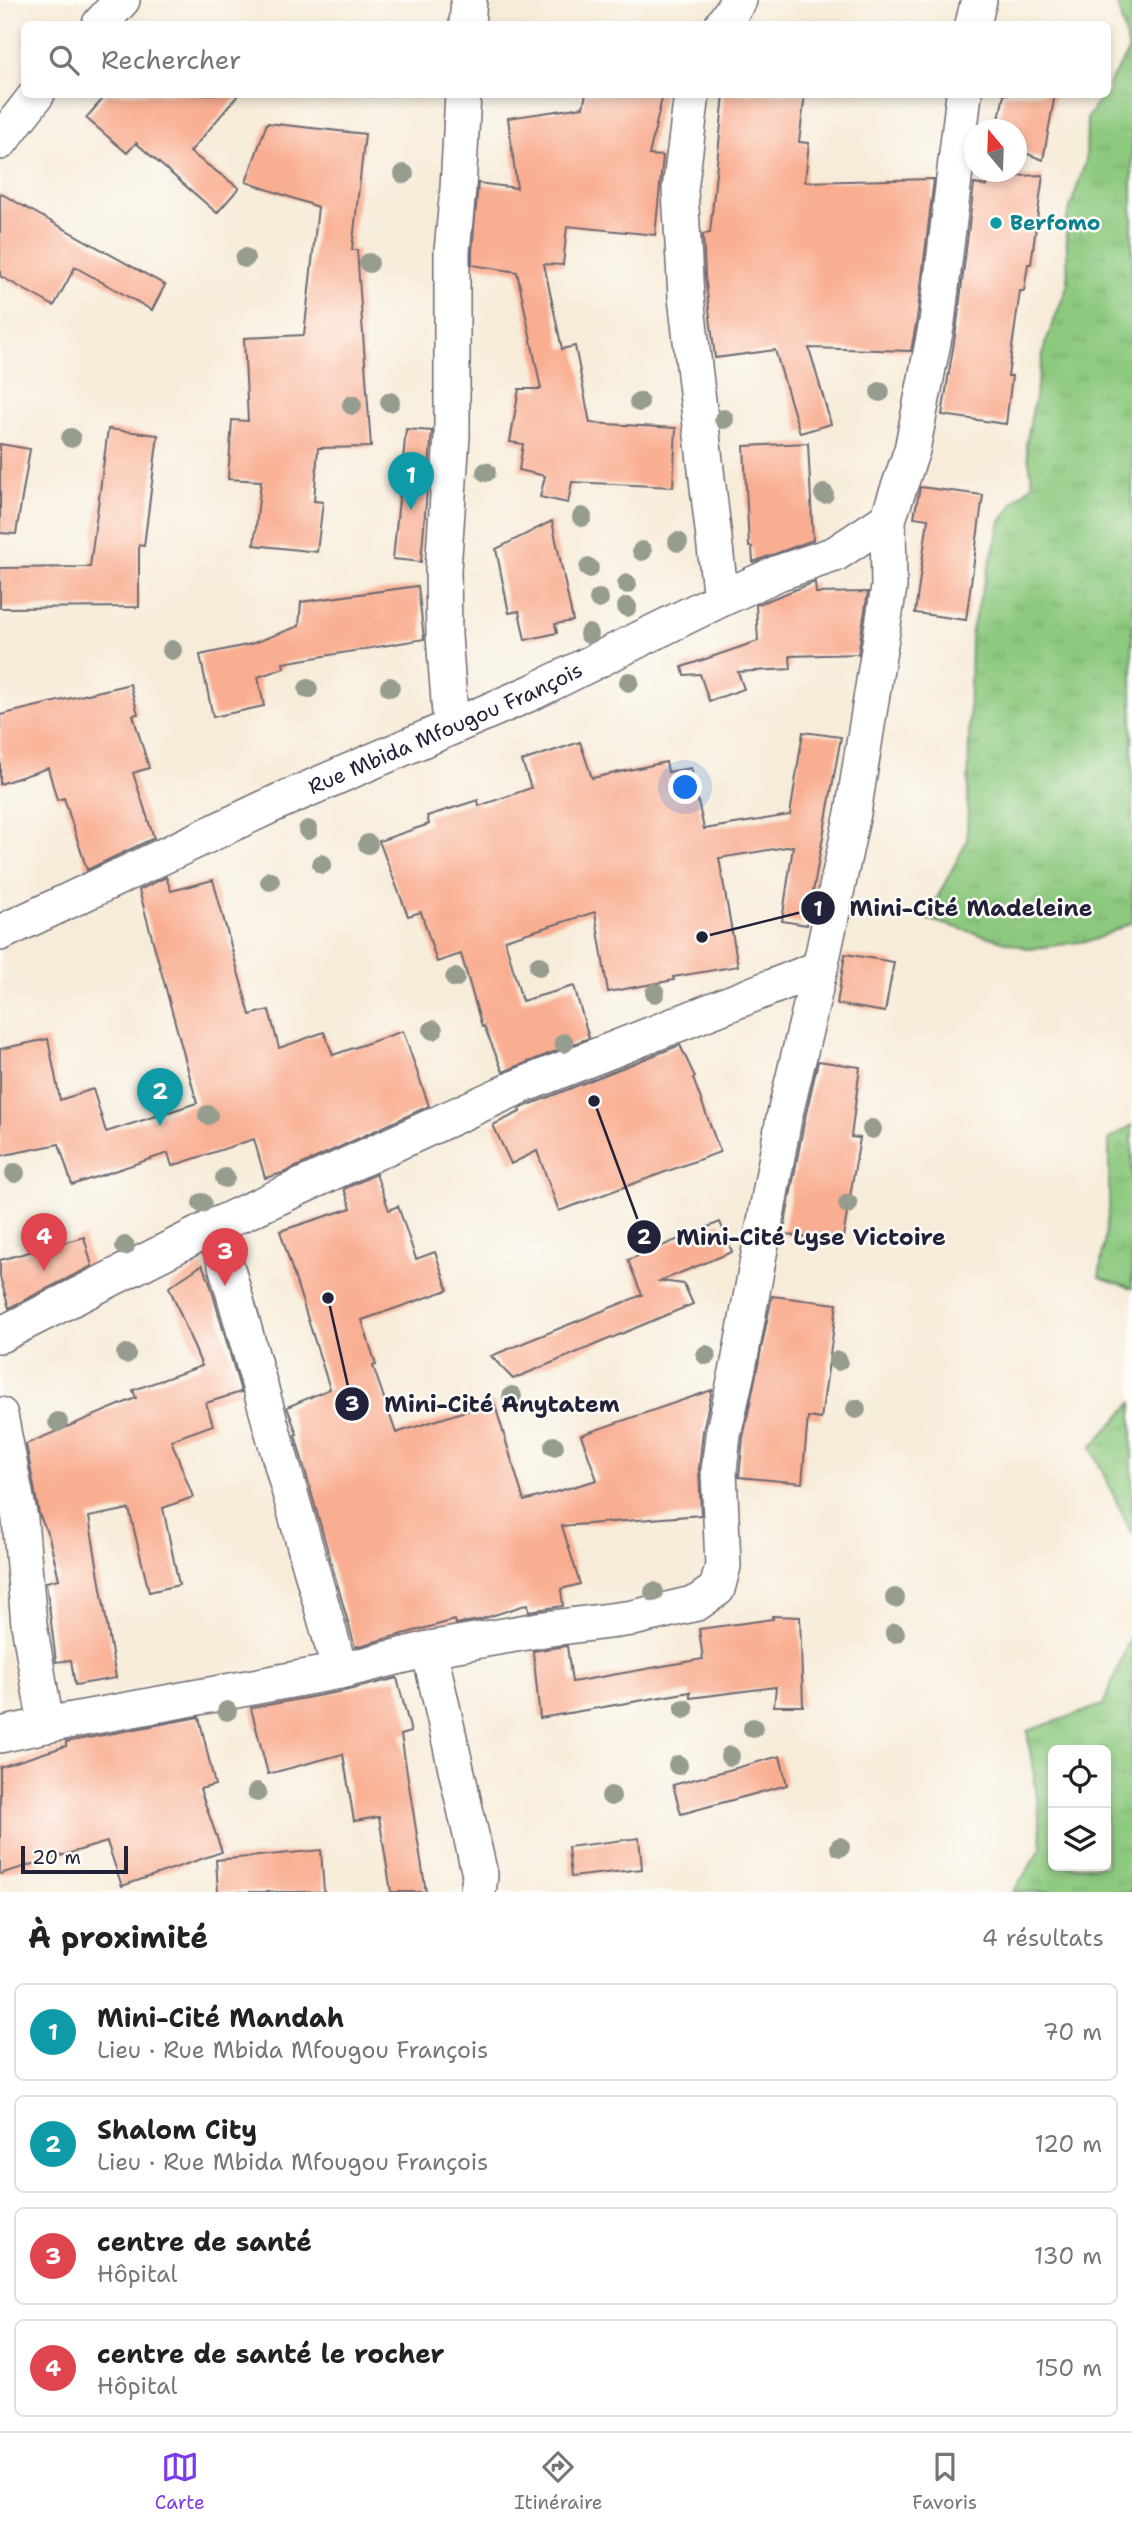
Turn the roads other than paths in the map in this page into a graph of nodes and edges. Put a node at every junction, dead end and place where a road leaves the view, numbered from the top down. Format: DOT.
graph roads {
  1 [pos="122,0"];
  2 [pos="469,0"];
  3 [pos="739,0"];
  4 [pos="979,0"];
  5 [pos="103,21"];
  6 [pos="467,21"];
  7 [pos="725,21"];
  8 [pos="974,21"];
  9 [pos="34,98"];
  10 [pos="463,98"];
  11 [pos="692,98"];
  12 [pos="964,98"];
  13 [pos="0,142"];
  14 [pos="888,519"];
  15 [pos="721,599"];
  16 [pos="451,727"];
  17 [pos="0,933"];
  18 [pos="820,968"];
  19 [pos="215,1226"];
  20 [pos="0,1335"];
  21 [pos="0,1415"];
  22 [pos="429,1649"];
  23 [pos="340,1671"];
  24 [pos="46,1725"];
  25 [pos="0,1735"];
  26 [pos="478,1892"];
  1 -- 5 [label="street"];
  2 -- 6 [label="street"];
  3 -- 7 [label="street"];
  4 -- 8 [label="street"];
  9 -- 13 [label="street"];
  10 -- 16 [label="street"];
  11 -- 15 [label="street"];
  12 -- 14 [label="street"];
  14 -- 15 [label="street, Rue Mbida Mfougou François"];
  14 -- 18 [label="street"];
  15 -- 16 [label="street, Rue Mbida Mfougou François"];
  16 -- 17 [label="street, Rue Mbida Mfougou François"];
  18 -- 19 [label="street"];
  18 -- 22 [label="street"];
  19 -- 20 [label="street"];
  19 -- 23 [label="street"];
  21 -- 24 [label="street"];
  22 -- 23 [label="street"];
  22 -- 26 [label="street"];
  23 -- 24 [label="street"];
  24 -- 25 [label="street"];
}
